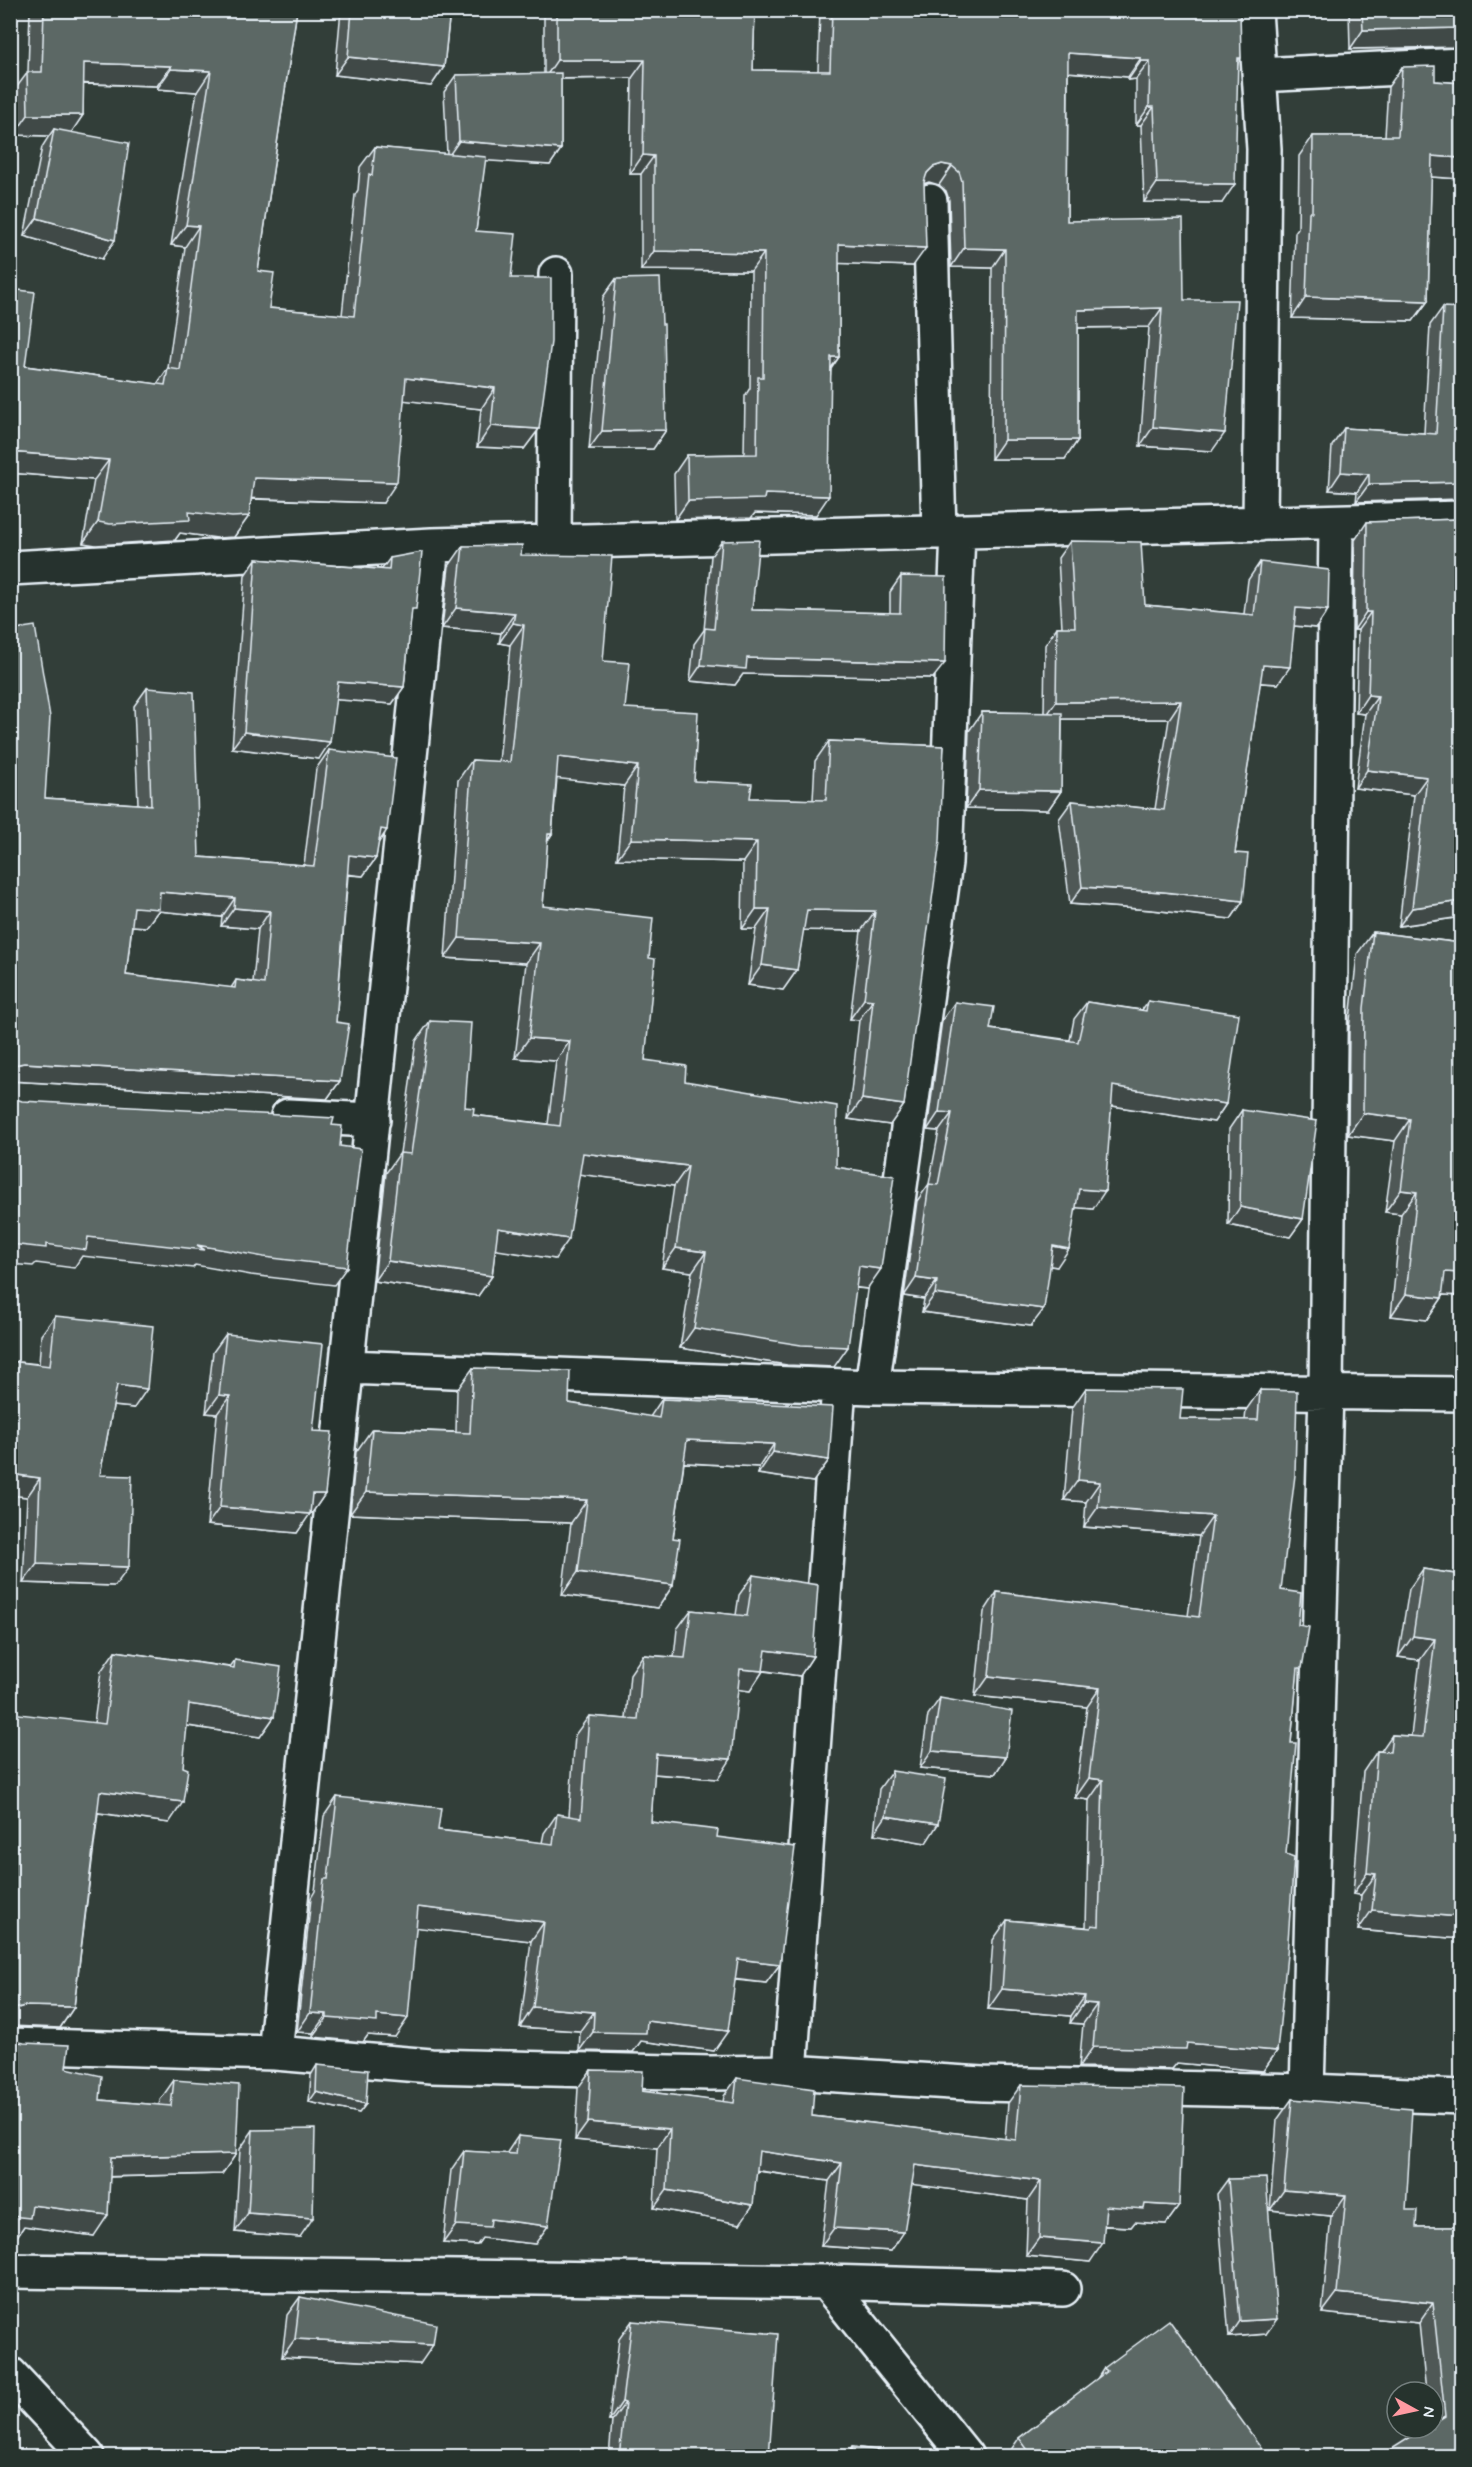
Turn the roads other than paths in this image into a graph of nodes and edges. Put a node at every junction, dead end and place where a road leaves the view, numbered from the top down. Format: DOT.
graph roads {
  1 [pos="1256,10"];
  2 [pos="1461,65"];
  3 [pos="1260,75"];
  4 [pos="930,201"];
  5 [pos="556,274"];
  6 [pos="1461,518"];
  7 [pos="1336,523"];
  8 [pos="1260,524"];
  9 [pos="948,532"];
  10 [pos="554,542"];
  11 [pos="432,545"];
  12 [pos="10,568"];
  13 [pos="257,1114"];
  14 [pos="373,1120"];
  15 [pos="347,1367"];
  16 [pos="839,1386"];
  17 [pos="872,1387"];
  18 [pos="1326,1391"];
  19 [pos="1461,1394"];
  20 [pos="10,2044"];
  21 [pos="275,2053"];
  22 [pos="790,2072"];
  23 [pos="1307,2091"];
  24 [pos="1461,2097"];
  25 [pos="10,2271"];
  26 [pos="826,2282"];
  27 [pos="1063,2289"];
  28 [pos="10,2374"];
  29 [pos="87,2457"];
  30 [pos="966,2457"];
  1 -- 3 [label="street"];
  2 -- 3 [label="street"];
  3 -- 8 [label="street"];
  4 -- 9 [label="street"];
  5 -- 10 [label="street"];
  6 -- 7 [label="street"];
  7 -- 8 [label="street"];
  7 -- 18 [label="street"];
  8 -- 9 [label="street"];
  9 -- 10 [label="street"];
  9 -- 17 [label="street"];
  10 -- 11 [label="street"];
  11 -- 12 [label="street"];
  11 -- 14 [label="street"];
  13 -- 14 [label="street"];
  14 -- 15 [label="street"];
  15 -- 16 [label="street"];
  15 -- 21 [label="street"];
  16 -- 17 [label="street"];
  16 -- 22 [label="street"];
  17 -- 18 [label="street"];
  18 -- 19 [label="street"];
  18 -- 23 [label="street"];
  20 -- 21 [label="street"];
  21 -- 22 [label="street"];
  22 -- 23 [label="street"];
  23 -- 24 [label="street"];
  25 -- 26 [label="street"];
  26 -- 27 [label="street"];
  26 -- 30 [label="street"];
  28 -- 29 [label="street"];
}
